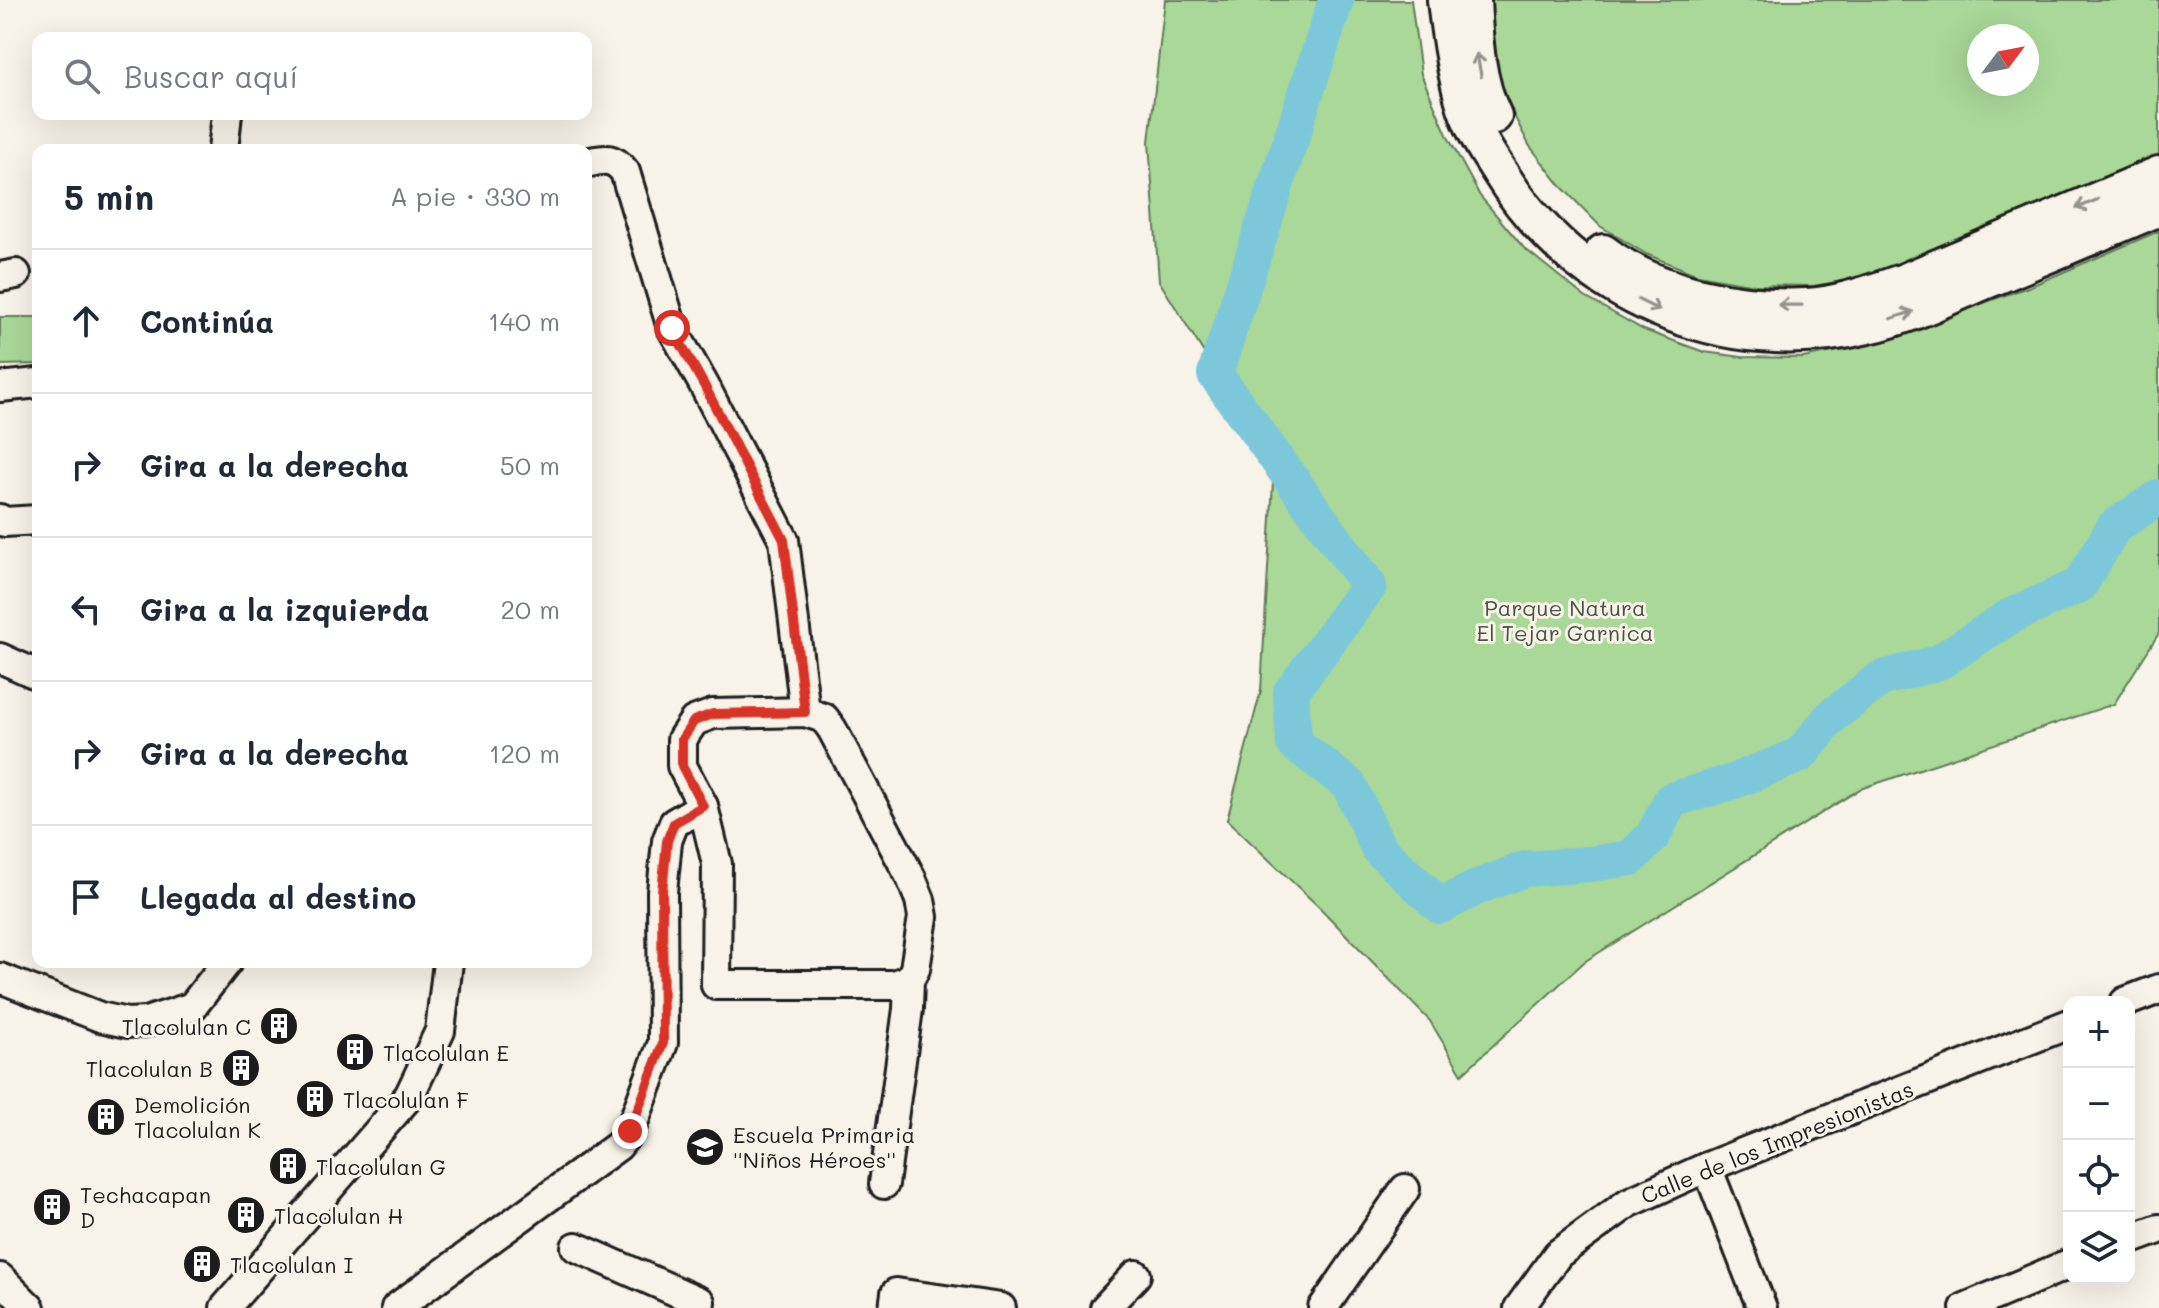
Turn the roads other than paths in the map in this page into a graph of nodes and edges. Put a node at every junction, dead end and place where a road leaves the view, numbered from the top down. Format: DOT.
graph roads {
  1 [pos="1445,0"];
  2 [pos="1473,0"];
  3 [pos="226,120"];
  4 [pos="224,144"];
  5 [pos="592,162"];
  6 [pos="2159,174"];
  7 [pos="2159,208"];
  8 [pos="32,384"];
  9 [pos="0,387"];
  10 [pos="0,519"];
  11 [pos="32,520"];
  12 [pos="0,658"];
  13 [pos="32,672"];
  14 [pos="805,712"];
  15 [pos="703,806"];
  16 [pos="222,968"];
  17 [pos="447,968"];
  18 [pos="0,978"];
  19 [pos="909,980"];
  20 [pos="2159,989"];
  21 [pos="2135,998"];
  22 [pos="2063,1026"];
  23 [pos="1707,1167"];
  24 [pos="884,1184"];
  25 [pos="1405,1189"];
  26 [pos="2159,1229"];
  27 [pos="2135,1238"];
  28 [pos="576,1247"];
  29 [pos="2063,1267"];
  30 [pos="1136,1275"];
  31 [pos="0,1278"];
  32 [pos="699,1305"];
  33 [pos="30,1308"];
  34 [pos="225,1308"];
  35 [pos="396,1308"];
  36 [pos="894,1308"];
  37 [pos="1001,1308"];
  38 [pos="1105,1308"];
  39 [pos="1323,1308"];
  40 [pos="1519,1308"];
  41 [pos="1762,1308"];
  42 [pos="1965,1308"];
  1 -- 7 [label="main road, one-way"];
  6 -- 2 [label="main road, one-way"];
  3 -- 4 [label="street"];
  5 -- 14 [label="street"];
  8 -- 9 [label="street"];
  10 -- 11 [label="street"];
  12 -- 13 [label="street"];
  14 -- 15 [label="street"];
  14 -- 19 [label="street"];
  15 -- 19 [label="street"];
  15 -- 35 [label="street"];
  16 -- 18 [label="street"];
  17 -- 34 [label="street"];
  19 -- 24 [label="street"];
  20 -- 21 [label="street"];
  22 -- 23 [label="street, Calle de los Impresionistas"];
  23 -- 40 [label="street, Calle de los Impresionistas"];
  23 -- 41 [label="street"];
  25 -- 39 [label="street"];
  26 -- 27 [label="street"];
  28 -- 32 [label="street"];
  29 -- 42 [label="street"];
  30 -- 38 [label="street"];
  31 -- 33 [label="street"];
  36 -- 37 [label="street"];
}
